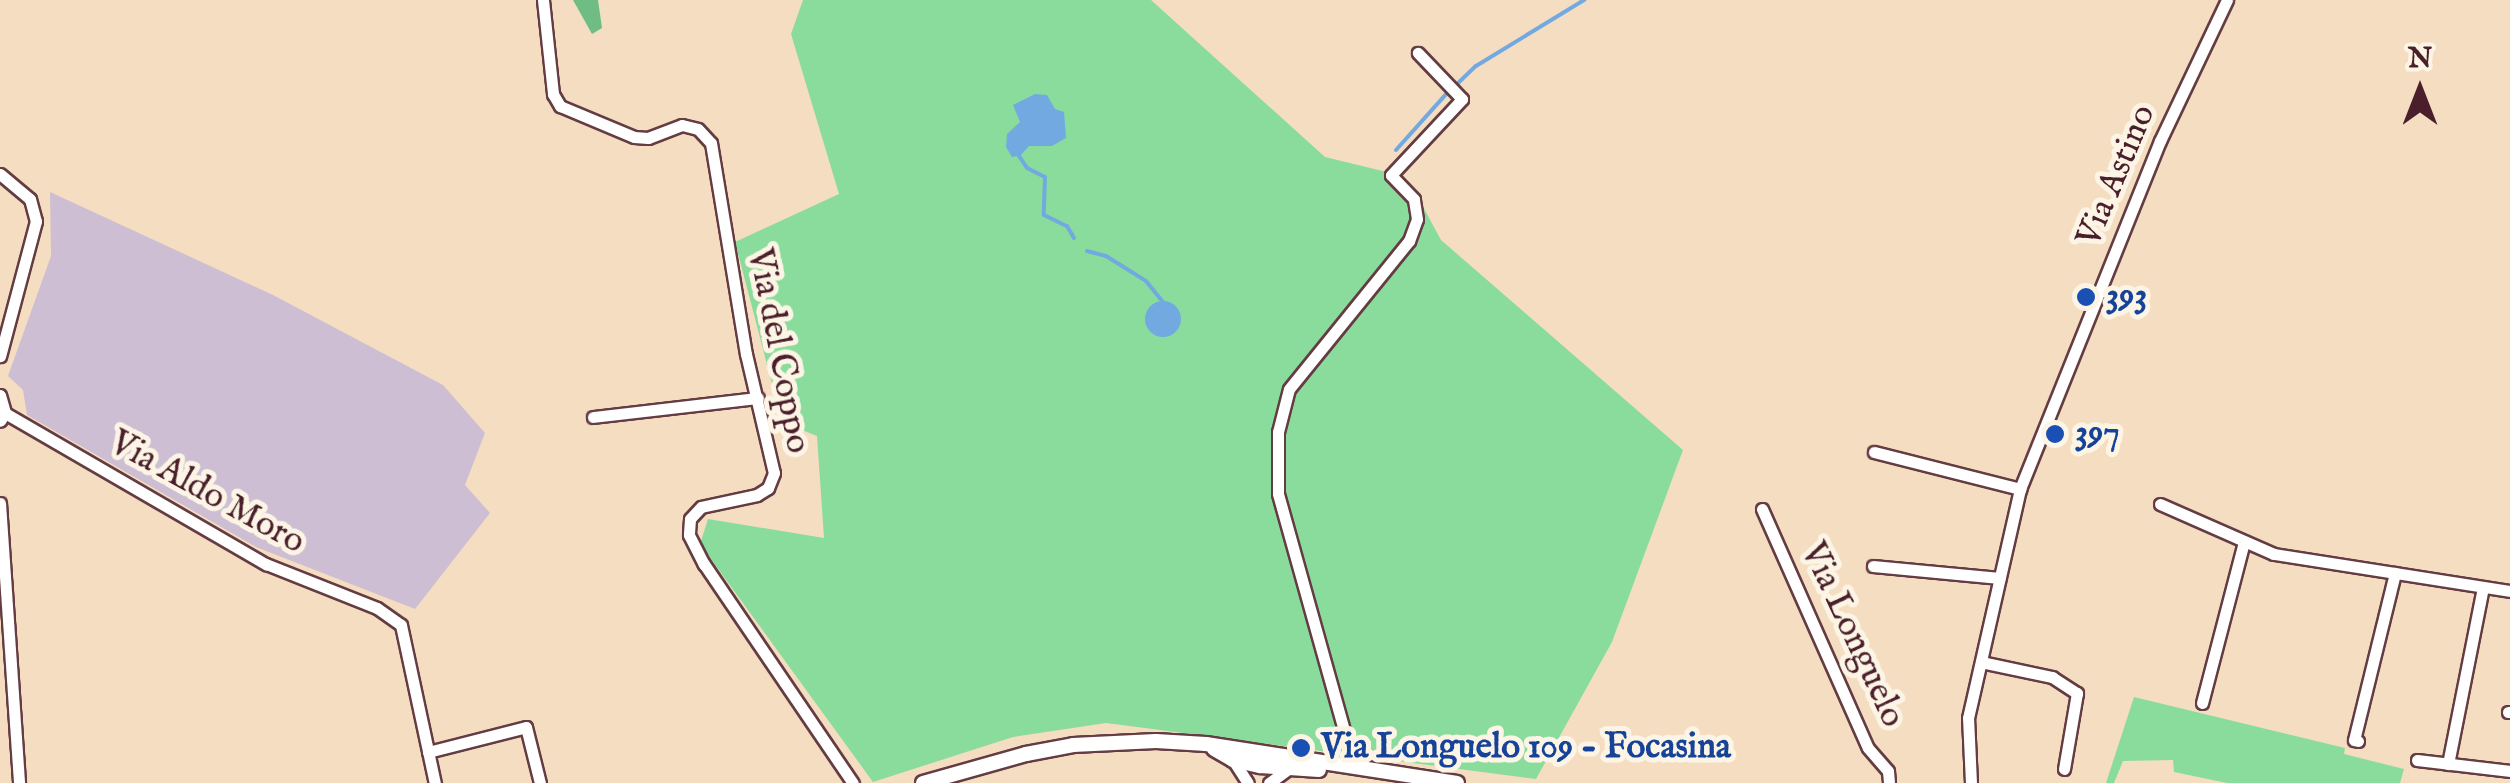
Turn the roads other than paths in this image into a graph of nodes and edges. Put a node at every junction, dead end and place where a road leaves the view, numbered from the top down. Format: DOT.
graph roads {
  1 [pos="544,0"];
  2 [pos="2227,0"];
  3 [pos="1418,54"];
  4 [pos="0,174"];
  5 [pos="0,356"];
  6 [pos="0,395"];
  7 [pos="758,398"];
  8 [pos="3,417"];
  9 [pos="593,417"];
  10 [pos="1874,452"];
  11 [pos="2020,490"];
  12 [pos="0,503"];
  13 [pos="2160,504"];
  14 [pos="1762,510"];
  15 [pos="1,542"];
  16 [pos="2244,542"];
  17 [pos="1873,566"];
  18 [pos="2395,574"];
  19 [pos="1999,578"];
  20 [pos="2483,588"];
  21 [pos="2510,591"];
  22 [pos="1982,662"];
  23 [pos="2202,703"];
  24 [pos="2356,740"];
  25 [pos="1206,744"];
  26 [pos="428,752"];
  27 [pos="1232,760"];
  28 [pos="2417,760"];
  29 [pos="1324,763"];
  30 [pos="2448,764"];
  31 [pos="1354,766"];
  32 [pos="2064,769"];
  33 [pos="1284,770"];
  34 [pos="2510,771"];
  35 [pos="1394,772"];
  36 [pos="926,782"];
  37 [pos="19,783"];
  38 [pos="435,783"];
  39 [pos="540,783"];
  40 [pos="853,783"];
  41 [pos="1248,783"];
  42 [pos="1270,783"];
  43 [pos="1457,783"];
  44 [pos="1888,783"];
  45 [pos="1970,783"];
  1 -- 7 [label="street, Via del Coppo"];
  2 -- 11 [label="street, Via Astino"];
  3 -- 31 [label="street"];
  4 -- 5 [label="street"];
  6 -- 8 [label="street"];
  7 -- 9 [label="street"];
  7 -- 40 [label="street, Via del Coppo"];
  8 -- 26 [label="street, Via Aldo Moro"];
  10 -- 11 [label="street"];
  11 -- 19 [label="street, Via Astino"];
  12 -- 15 [label="street"];
  13 -- 16 [label="street"];
  14 -- 44 [label="street, Via Longuelo"];
  15 -- 37 [label="street"];
  16 -- 18 [label="street"];
  16 -- 23 [label="street"];
  17 -- 19 [label="street"];
  18 -- 20 [label="street"];
  18 -- 24 [label="street"];
  19 -- 22 [label="street, Via Astino"];
  20 -- 21 [label="street"];
  20 -- 30 [label="street"];
  22 -- 32 [label="street"];
  22 -- 45 [label="street, Via Astino"];
  25 -- 27 [label="street"];
  25 -- 29 [label="street"];
  25 -- 36 [label="street"];
  26 -- 38 [label="street, Via Aldo Moro"];
  26 -- 39 [label="street"];
  27 -- 33 [label="street"];
  27 -- 41 [label="street"];
  28 -- 30 [label="street"];
  29 -- 31 [label="street"];
  29 -- 33 [label="street"];
  30 -- 34 [label="street"];
  31 -- 35 [label="street"];
  33 -- 35 [label="street"];
  33 -- 42 [label="street"];
  35 -- 43 [label="street"];
}
